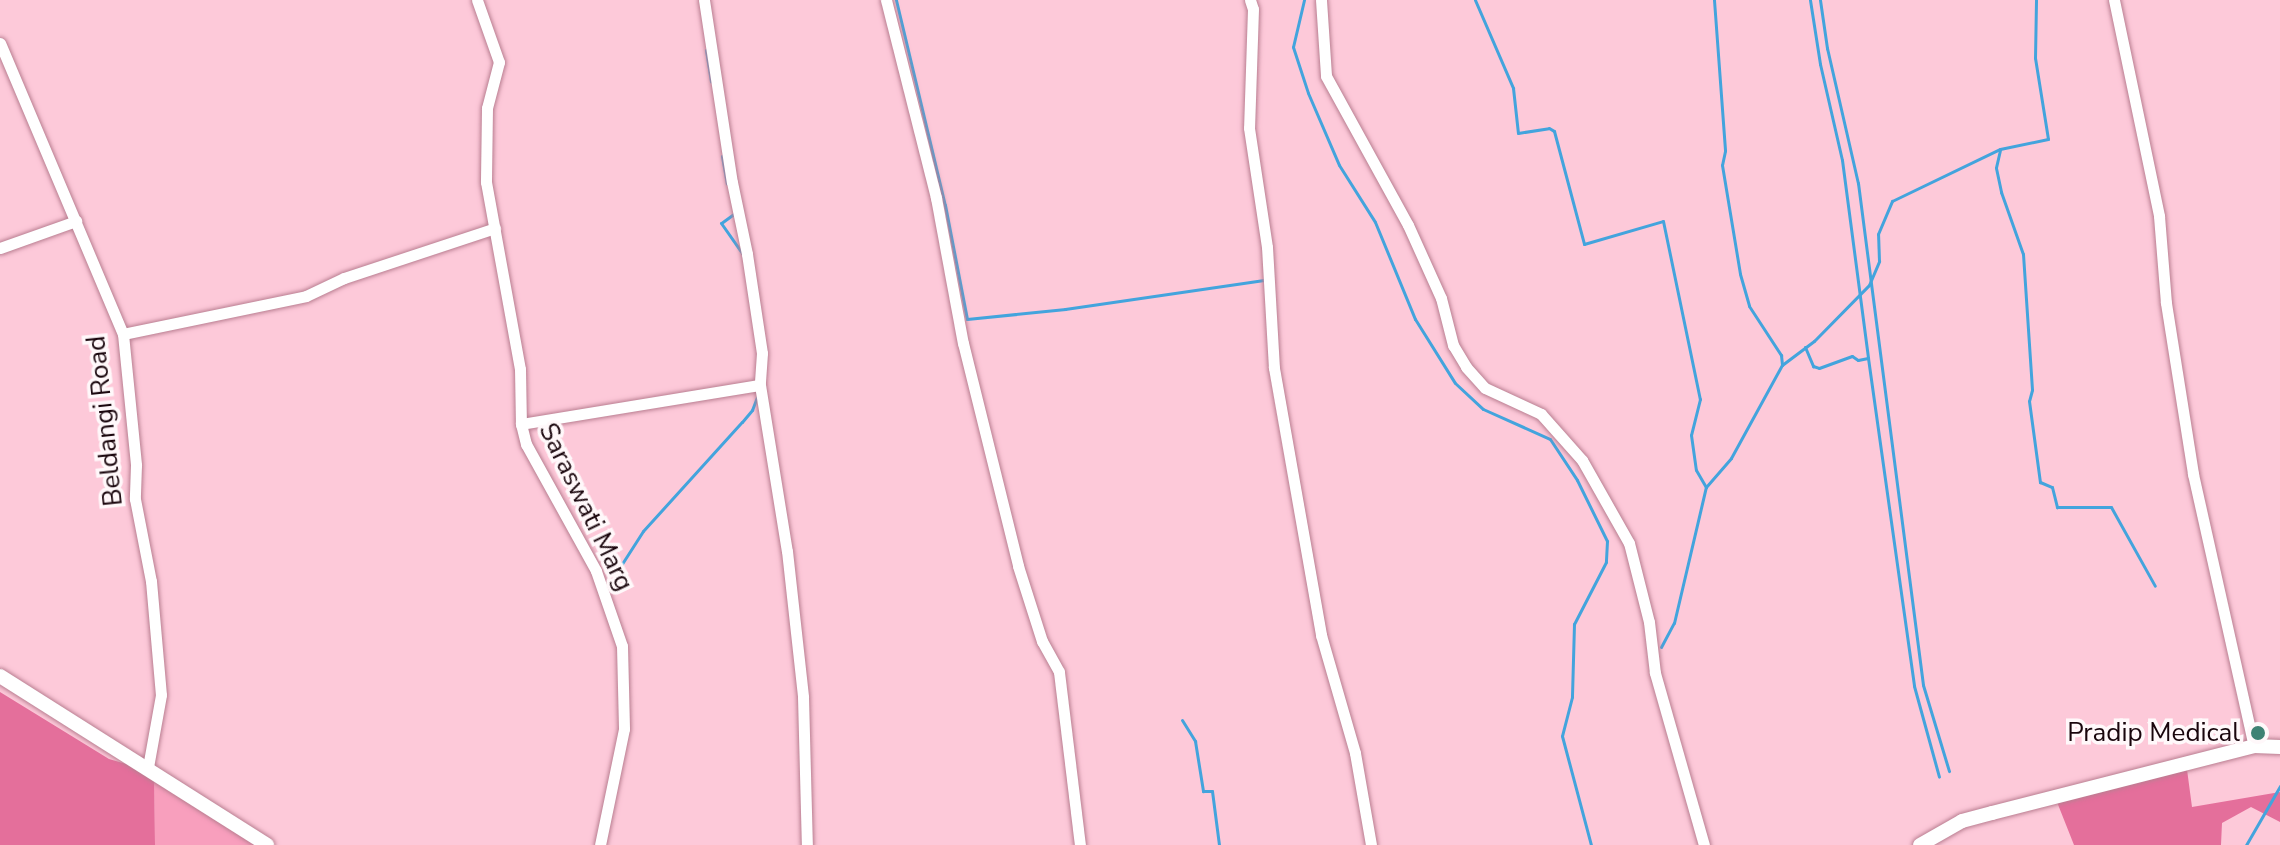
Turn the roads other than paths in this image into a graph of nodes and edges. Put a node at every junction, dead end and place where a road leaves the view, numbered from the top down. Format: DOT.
graph roads {
  1 [pos="477,0"];
  2 [pos="704,0"];
  3 [pos="886,0"];
  4 [pos="1250,0"];
  5 [pos="1321,0"];
  6 [pos="2114,0"];
  7 [pos="0,43"];
  8 [pos="76,221"];
  9 [pos="495,228"];
  10 [pos="0,248"];
  11 [pos="123,334"];
  12 [pos="760,385"];
  13 [pos="521,424"];
  14 [pos="0,676"];
  15 [pos="2254,746"];
  16 [pos="2280,747"];
  17 [pos="148,767"];
  18 [pos="1944,839"];
  19 [pos="267,845"];
  20 [pos="600,845"];
  21 [pos="807,845"];
  22 [pos="1080,845"];
  23 [pos="1371,845"];
  24 [pos="1704,845"];
  25 [pos="1920,845"];
  1 -- 9 [label="street, Saraswati Marg"];
  2 -- 12 [label="street"];
  3 -- 22 [label="street"];
  4 -- 23 [label="street"];
  5 -- 24 [label="street"];
  6 -- 15 [label="street"];
  7 -- 8 [label="street, Beldangi Road"];
  8 -- 10 [label="street"];
  8 -- 11 [label="street, Beldangi Road"];
  9 -- 11 [label="street"];
  9 -- 13 [label="street, Saraswati Marg"];
  11 -- 17 [label="street, Beldangi Road"];
  12 -- 13 [label="street"];
  12 -- 21 [label="street"];
  13 -- 20 [label="street, Saraswati Marg"];
  14 -- 17 [label="street"];
  15 -- 16 [label="street"];
  15 -- 18 [label="street"];
  17 -- 19 [label="street"];
  18 -- 25 [label="street"];
}
